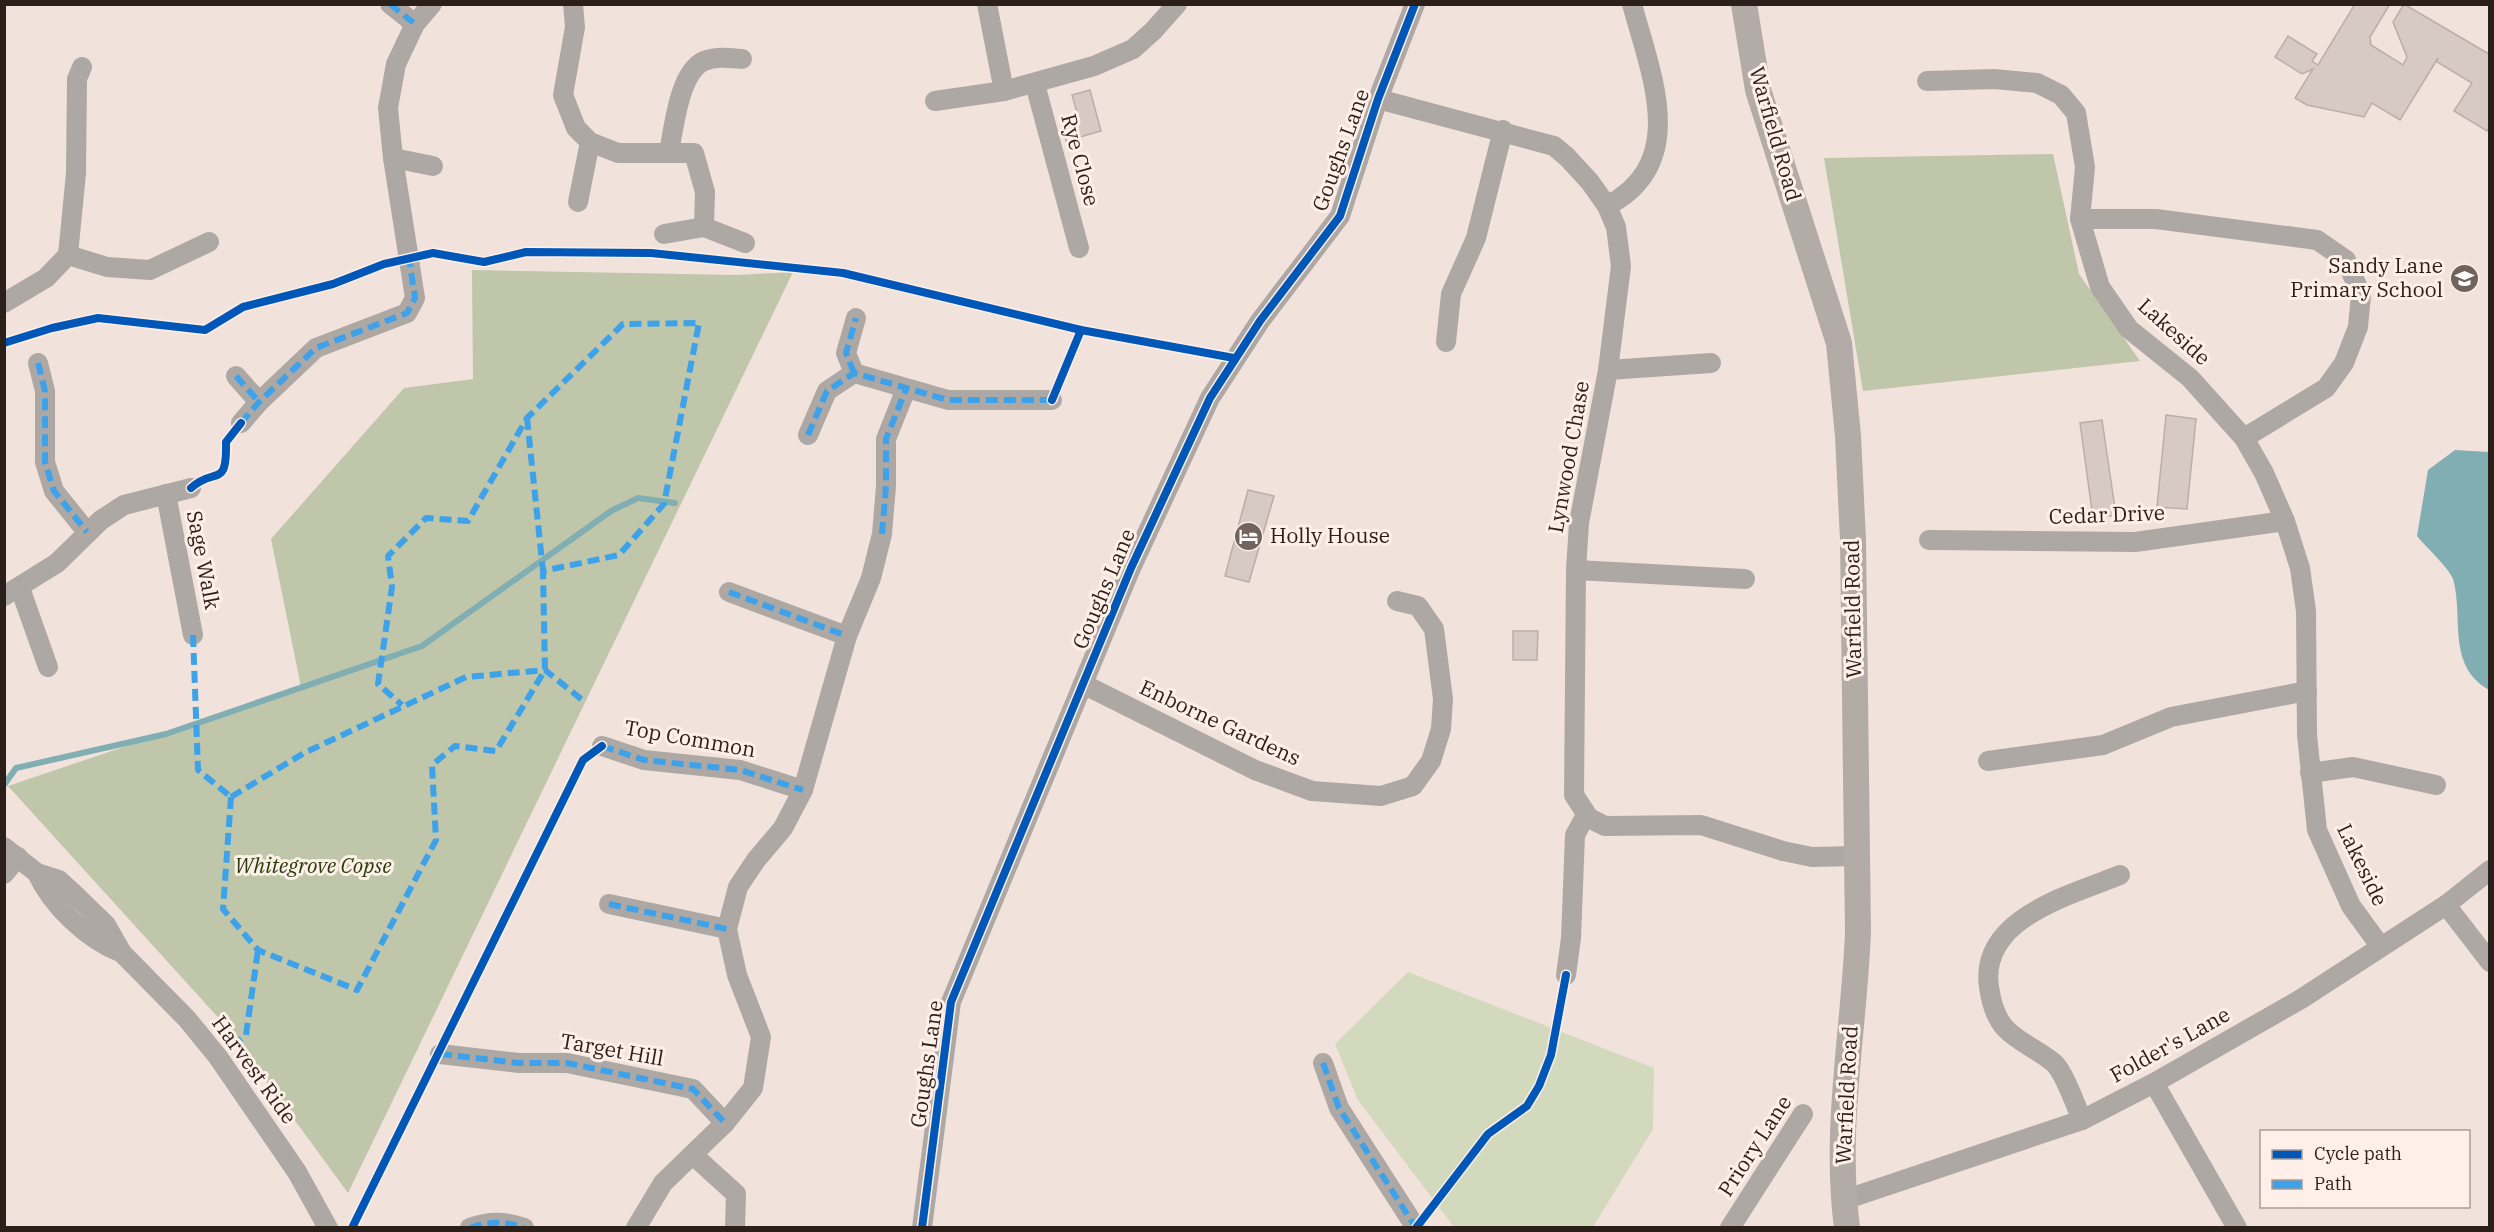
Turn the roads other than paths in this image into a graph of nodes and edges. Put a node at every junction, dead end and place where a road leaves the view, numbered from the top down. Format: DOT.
graph roads {
  1 [pos="390,4"];
  2 [pos="432,4"];
  3 [pos="573,4"];
  4 [pos="987,4"];
  5 [pos="1177,4"];
  6 [pos="1415,4"];
  7 [pos="1632,4"];
  8 [pos="1744,4"];
  9 [pos="415,24"];
  10 [pos="742,59"];
  11 [pos="82,67"];
  12 [pos="1927,81"];
  13 [pos="1035,84"];
  14 [pos="1004,92"];
  15 [pos="1378,99"];
  16 [pos="935,101"];
  17 [pos="1503,130"];
  18 [pos="590,142"];
  19 [pos="669,152"];
  20 [pos="393,158"];
  21 [pos="433,166"];
  22 [pos="578,202"];
  23 [pos="1606,206"];
  24 [pos="2080,219"];
  25 [pos="704,227"];
  26 [pos="664,234"];
  27 [pos="209,242"];
  28 [pos="745,243"];
  29 [pos="1079,248"];
  30 [pos="68,255"];
  31 [pos="4,303"];
  32 [pos="856,318"];
  33 [pos="1446,342"];
  34 [pos="38,363"];
  35 [pos="1711,363"];
  36 [pos="1608,370"];
  37 [pos="854,373"];
  38 [pos="236,376"];
  39 [pos="906,389"];
  40 [pos="1052,400"];
  41 [pos="259,402"];
  42 [pos="241,423"];
  43 [pos="808,435"];
  44 [pos="2244,438"];
  45 [pos="192,488"];
  46 [pos="166,494"];
  47 [pos="2285,521"];
  48 [pos="87,532"];
  49 [pos="1929,540"];
  50 [pos="1576,570"];
  51 [pos="1745,579"];
  52 [pos="12,592"];
  53 [pos="729,592"];
  54 [pos="1397,601"];
  55 [pos="193,635"];
  56 [pos="847,636"];
  57 [pos="48,667"];
  58 [pos="1083,684"];
  59 [pos="2307,691"];
  60 [pos="602,746"];
  61 [pos="1988,761"];
  62 [pos="2310,773"];
  63 [pos="2436,785"];
  64 [pos="803,790"];
  65 [pos="1586,815"];
  66 [pos="11,852"];
  67 [pos="1855,856"];
  68 [pos="2490,870"];
  69 [pos="4,874"];
  70 [pos="2120,875"];
  71 [pos="609,904"];
  72 [pos="2446,905"];
  73 [pos="727,929"];
  74 [pos="2381,947"];
  75 [pos="2490,962"];
  76 [pos="1566,975"];
  77 [pos="440,1054"];
  78 [pos="1323,1064"];
  79 [pos="2154,1083"];
  80 [pos="1803,1114"];
  81 [pos="2082,1120"];
  82 [pos="725,1123"];
  83 [pos="693,1155"];
  84 [pos="1844,1200"];
  85 [pos="328,1227"];
  86 [pos="470,1227"];
  87 [pos="524,1227"];
  88 [pos="636,1227"];
  89 [pos="735,1227"];
  90 [pos="922,1227"];
  91 [pos="1416,1227"];
  92 [pos="1731,1227"];
  93 [pos="1847,1227"];
  94 [pos="2237,1227"];
  1 -- 9 [label="street"];
  2 -- 9 [label="street"];
  3 -- 18 [label="street"];
  4 -- 14 [label="street"];
  5 -- 13 [label="street"];
  6 -- 15 [label="street, Goughs Lane"];
  7 -- 23 [label="street"];
  8 -- 67 [label="main road, Warfield Road"];
  9 -- 20 [label="street"];
  10 -- 19 [label="street"];
  11 -- 30 [label="street"];
  12 -- 24 [label="street, Lakeside"];
  13 -- 14 [label="street"];
  13 -- 29 [label="street, Rye Close"];
  14 -- 16 [label="street"];
  15 -- 17 [label="street, Lynwood Chase"];
  15 -- 58 [label="street, Goughs Lane"];
  17 -- 23 [label="street, Lynwood Chase"];
  17 -- 33 [label="street"];
  18 -- 19 [label="street"];
  18 -- 22 [label="street"];
  19 -- 25 [label="street"];
  20 -- 21 [label="street"];
  20 -- 41 [label="street"];
  23 -- 36 [label="street, Lynwood Chase"];
  24 -- 44 [label="street, Lakeside"];
  24 -- 44 [label="street"];
  25 -- 26 [label="street"];
  25 -- 28 [label="street"];
  27 -- 30 [label="street"];
  30 -- 31 [label="street"];
  32 -- 37 [label="street"];
  34 -- 48 [label="street"];
  35 -- 36 [label="street"];
  36 -- 50 [label="street, Lynwood Chase"];
  37 -- 39 [label="street"];
  37 -- 43 [label="street"];
  38 -- 41 [label="street"];
  39 -- 40 [label="street"];
  39 -- 56 [label="street"];
  41 -- 42 [label="street"];
  44 -- 47 [label="street, Lakeside"];
  45 -- 46 [label="street"];
  46 -- 48 [label="street"];
  46 -- 55 [label="street, Sage Walk"];
  47 -- 49 [label="street, Cedar Drive"];
  47 -- 59 [label="street, Lakeside"];
  48 -- 52 [label="street"];
  50 -- 51 [label="street"];
  50 -- 65 [label="street, Lynwood Chase"];
  52 -- 57 [label="street"];
  53 -- 56 [label="street"];
  54 -- 58 [label="street, Enborne Gardens"];
  56 -- 64 [label="street"];
  58 -- 90 [label="street, Goughs Lane"];
  59 -- 61 [label="street"];
  59 -- 62 [label="street, Lakeside"];
  60 -- 64 [label="street, Top Common"];
  62 -- 63 [label="street"];
  62 -- 74 [label="street, Lakeside"];
  64 -- 73 [label="street"];
  65 -- 67 [label="street"];
  65 -- 76 [label="street"];
  66 -- 69 [label="street"];
  66 -- 85 [label="street, Harvest Ride"];
  67 -- 84 [label="main road, Warfield Road"];
  68 -- 72 [label="street, Folder's Lane"];
  70 -- 81 [label="street"];
  71 -- 73 [label="street"];
  72 -- 74 [label="street, Folder's Lane"];
  72 -- 75 [label="street"];
  73 -- 82 [label="street"];
  74 -- 79 [label="street, Folder's Lane"];
  77 -- 82 [label="street, Target Hill"];
  78 -- 91 [label="street"];
  79 -- 81 [label="street, Folder's Lane"];
  79 -- 94 [label="street"];
  80 -- 92 [label="street, Priory Lane"];
  81 -- 84 [label="street, Folder's Lane"];
  82 -- 83 [label="street"];
  83 -- 88 [label="street"];
  83 -- 89 [label="street"];
  84 -- 93 [label="main road, Warfield Road"];
  86 -- 87 [label="street"];
}
